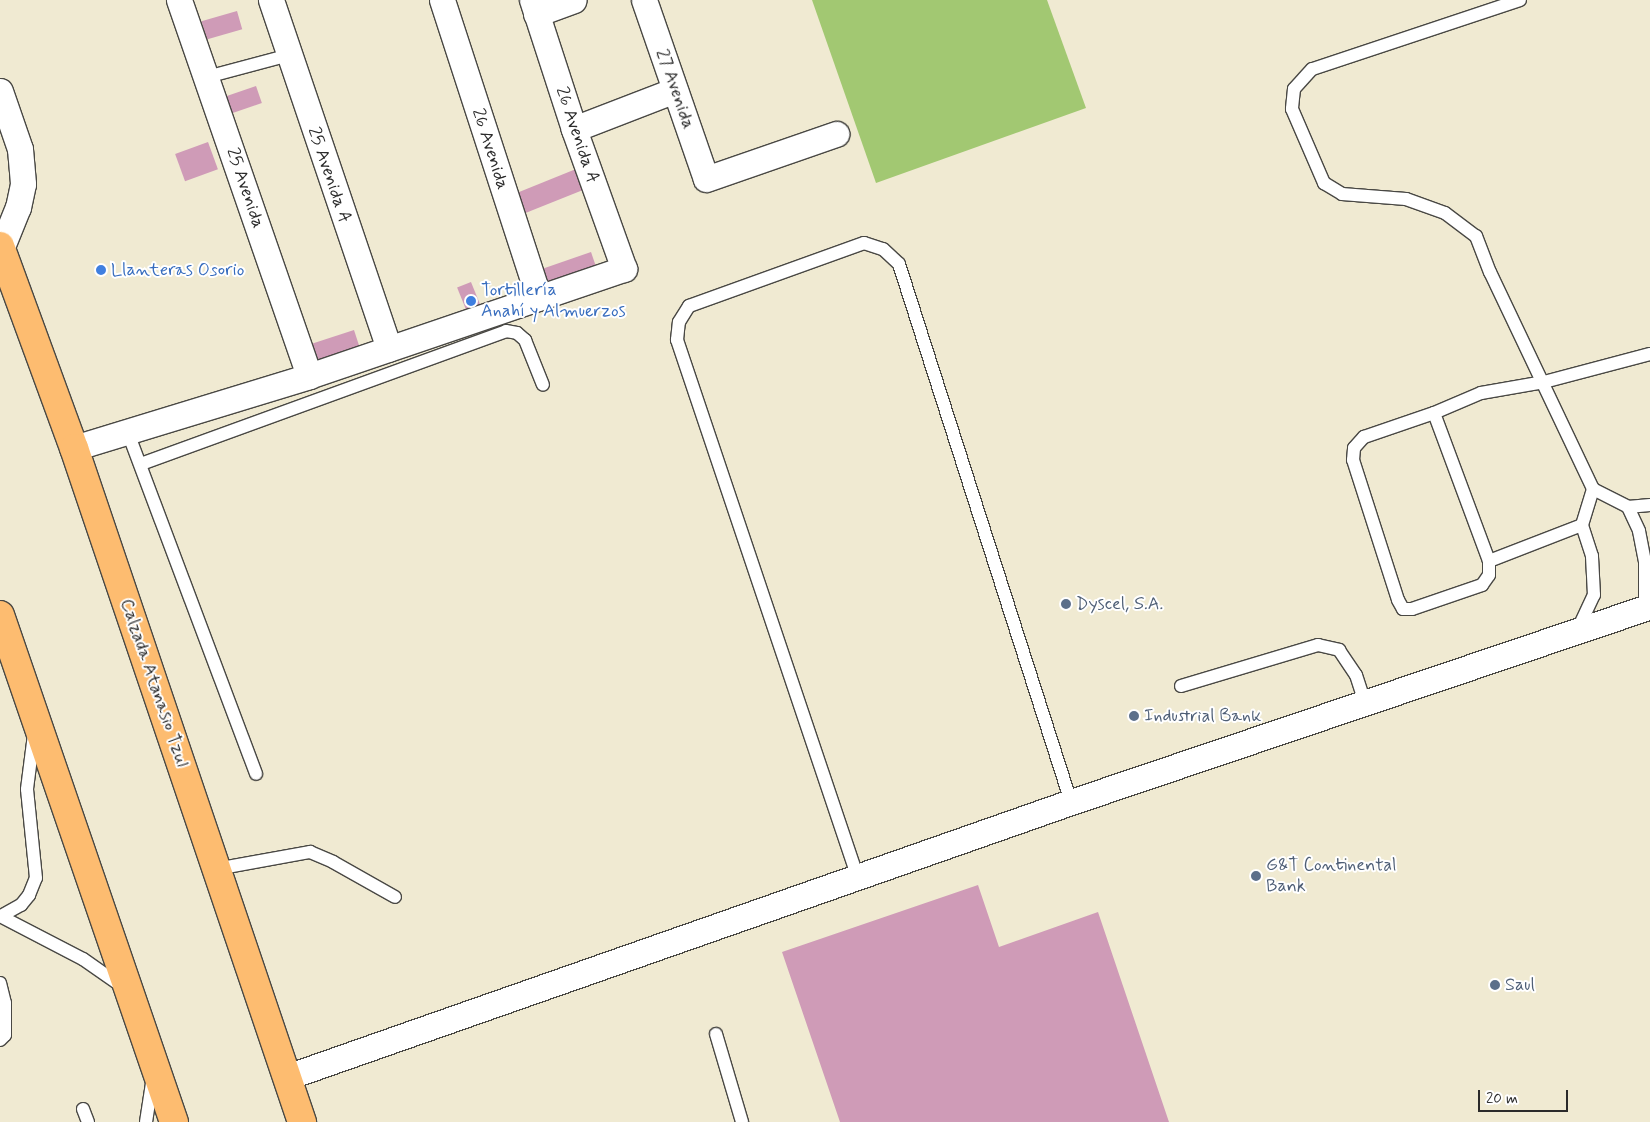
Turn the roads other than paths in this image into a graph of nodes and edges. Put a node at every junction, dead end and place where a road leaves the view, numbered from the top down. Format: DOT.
graph roads {
  1 [pos="179,0"];
  2 [pos="271,0"];
  3 [pos="574,0"];
  4 [pos="644,0"];
  5 [pos="1520,0"];
  6 [pos="448,2"];
  7 [pos="534,7"];
  8 [pos="289,55"];
  9 [pos="207,77"];
  10 [pos="675,90"];
  11 [pos="0,91"];
  12 [pos="574,129"];
  13 [pos="836,134"];
  14 [pos="0,249"];
  15 [pos="539,298"];
  16 [pos="389,349"];
  17 [pos="1650,354"];
  18 [pos="310,376"];
  19 [pos="1544,382"];
  20 [pos="543,384"];
  21 [pos="1434,413"];
  22 [pos="128,433"];
  23 [pos="74,448"];
  24 [pos="141,464"];
  25 [pos="1593,489"];
  26 [pos="1650,505"];
  27 [pos="1628,507"];
  28 [pos="1582,525"];
  29 [pos="1490,561"];
  30 [pos="1648,607"];
  31 [pos="0,615"];
  32 [pos="1577,631"];
  33 [pos="1181,686"];
  34 [pos="1365,702"];
  35 [pos="36,716"];
  36 [pos="256,774"];
  37 [pos="1071,802"];
  38 [pos="216,869"];
  39 [pos="858,878"];
  40 [pos="395,898"];
  41 [pos="1,916"];
  42 [pos="0,982"];
  43 [pos="128,991"];
  44 [pos="716,1034"];
  45 [pos="0,1040"];
  46 [pos="155,1067"];
  47 [pos="287,1077"];
  48 [pos="83,1109"];
  49 [pos="88,1122"];
  50 [pos="146,1122"];
  51 [pos="174,1122"];
  52 [pos="302,1122"];
  53 [pos="742,1122"];
  1 -- 9 [label="street, 25 Avenida"];
  2 -- 8 [label="street, 25 Avenida A"];
  3 -- 7 [label="street"];
  4 -- 10 [label="street, 27 Avenida"];
  5 -- 19 [label="lane"];
  6 -- 15 [label="street, 26 Avenida"];
  7 -- 12 [label="street, 26 Avenida A"];
  8 -- 9 [label="lane"];
  8 -- 16 [label="street, 25 Avenida A"];
  9 -- 18 [label="street, 25 Avenida"];
  10 -- 12 [label="street"];
  10 -- 13 [label="street, 27 Avenida"];
  11 -- 14 [label="street"];
  12 -- 15 [label="street, 26 Avenida A"];
  14 -- 23 [label="main road, Calzada Atanasio Tzul"];
  15 -- 16 [label="street"];
  16 -- 18 [label="street"];
  17 -- 19 [label="lane"];
  18 -- 22 [label="street"];
  19 -- 21 [label="lane"];
  19 -- 25 [label="lane"];
  20 -- 24 [label="lane"];
  21 -- 29 [label="lane"];
  21 -- 29 [label="lane"];
  22 -- 23 [label="street"];
  22 -- 24 [label="lane"];
  23 -- 38 [label="main road, Calzada Atanasio Tzul"];
  24 -- 36 [label="lane"];
  25 -- 27 [label="lane"];
  25 -- 28 [label="lane"];
  26 -- 27 [label="lane"];
  27 -- 30 [label="lane"];
  28 -- 29 [label="lane"];
  28 -- 32 [label="lane"];
  30 -- 32 [label="street"];
  31 -- 35 [label="main road"];
  32 -- 34 [label="street"];
  33 -- 34 [label="lane"];
  34 -- 37 [label="street"];
  35 -- 41 [label="lane"];
  35 -- 43 [label="main road"];
  37 -- 39 [label="street"];
  37 -- 39 [label="lane"];
  38 -- 40 [label="lane"];
  38 -- 47 [label="main road, Calzada Atanasio Tzul"];
  39 -- 47 [label="street"];
  41 -- 43 [label="lane"];
  42 -- 45 [label="lane"];
  43 -- 46 [label="main road"];
  44 -- 53 [label="lane"];
  46 -- 50 [label="lane"];
  46 -- 51 [label="main road"];
  47 -- 52 [label="main road, Calzada Atanasio Tzul"];
  48 -- 49 [label="lane"];
}
